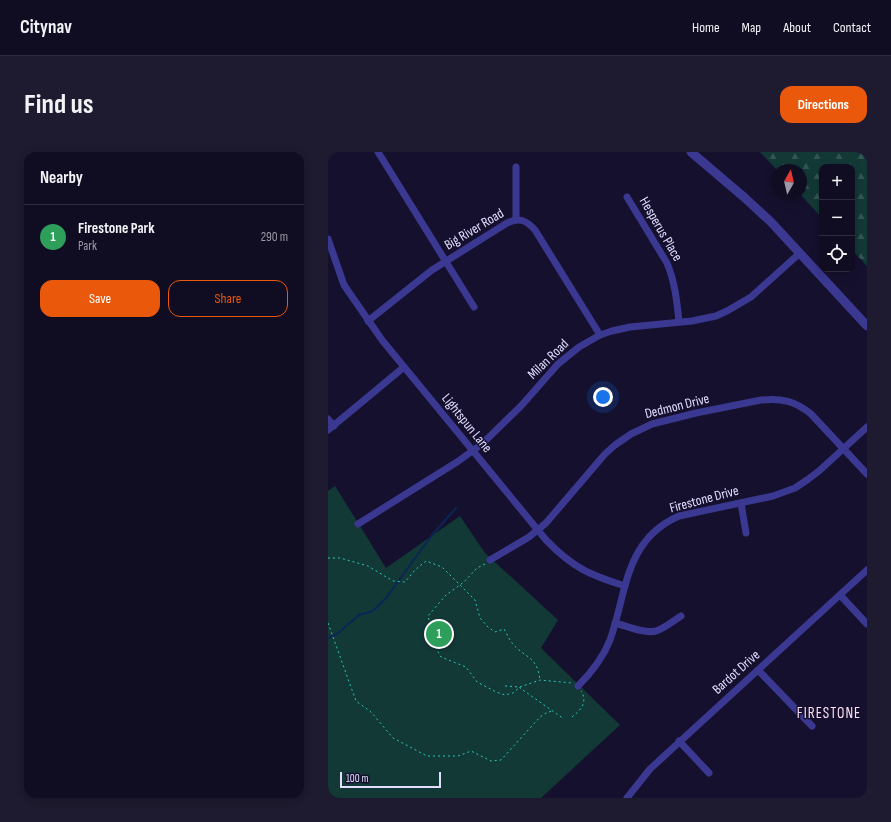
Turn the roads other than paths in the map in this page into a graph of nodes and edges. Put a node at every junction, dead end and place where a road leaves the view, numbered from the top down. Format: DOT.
graph roads {
  1 [pos="378,152"];
  2 [pos="691,152"];
  3 [pos="516,168"];
  4 [pos="627,197"];
  5 [pos="516,219"];
  6 [pos="328,239"];
  7 [pos="800,253"];
  8 [pos="446,261"];
  9 [pos="474,306"];
  10 [pos="368,321"];
  11 [pos="679,322"];
  12 [pos="867,326"];
  13 [pos="600,335"];
  14 [pos="404,367"];
  15 [pos="328,419"];
  16 [pos="867,427"];
  17 [pos="331,428"];
  18 [pos="844,448"];
  19 [pos="473,451"];
  20 [pos="867,474"];
  21 [pos="741,503"];
  22 [pos="358,524"];
  23 [pos="538,530"];
  24 [pos="746,533"];
  25 [pos="490,560"];
  26 [pos="867,570"];
  27 [pos="625,586"];
  28 [pos="840,595"];
  29 [pos="681,616"];
  30 [pos="615,623"];
  31 [pos="867,624"];
  32 [pos="758,670"];
  33 [pos="578,686"];
  34 [pos="812,726"];
  35 [pos="679,741"];
  36 [pos="709,773"];
  37 [pos="627,798"];
  1 -- 8 [label="street"];
  2 -- 7 [label="street"];
  3 -- 5 [label="street"];
  4 -- 11 [label="street, Hesperus Place"];
  5 -- 8 [label="street, Big River Road"];
  5 -- 13 [label="street, Big River Road"];
  6 -- 10 [label="street, Lightspun Lane"];
  7 -- 11 [label="street, Milan Road"];
  7 -- 12 [label="street"];
  8 -- 9 [label="street"];
  8 -- 10 [label="street, Big River Road"];
  10 -- 14 [label="street, Lightspun Lane"];
  11 -- 13 [label="street, Milan Road"];
  13 -- 19 [label="street, Milan Road"];
  14 -- 17 [label="street"];
  14 -- 19 [label="street, Lightspun Lane"];
  15 -- 17 [label="street"];
  16 -- 18 [label="street, Firestone Drive"];
  18 -- 20 [label="street, Dedmon Drive"];
  18 -- 21 [label="street, Firestone Drive"];
  18 -- 23 [label="street, Dedmon Drive"];
  19 -- 22 [label="street, Milan Road"];
  19 -- 23 [label="street, Lightspun Lane"];
  21 -- 24 [label="street"];
  21 -- 27 [label="street, Firestone Drive"];
  23 -- 25 [label="street, Dedmon Drive"];
  23 -- 27 [label="street, Lightspun Lane"];
  26 -- 28 [label="street, Bardot Drive"];
  27 -- 30 [label="street, Firestone Drive"];
  28 -- 31 [label="street"];
  28 -- 32 [label="street, Bardot Drive"];
  29 -- 30 [label="street"];
  30 -- 33 [label="street, Firestone Drive"];
  32 -- 34 [label="street"];
  32 -- 35 [label="street, Bardot Drive"];
  35 -- 36 [label="street"];
  35 -- 37 [label="street, Bardot Drive"];
}
